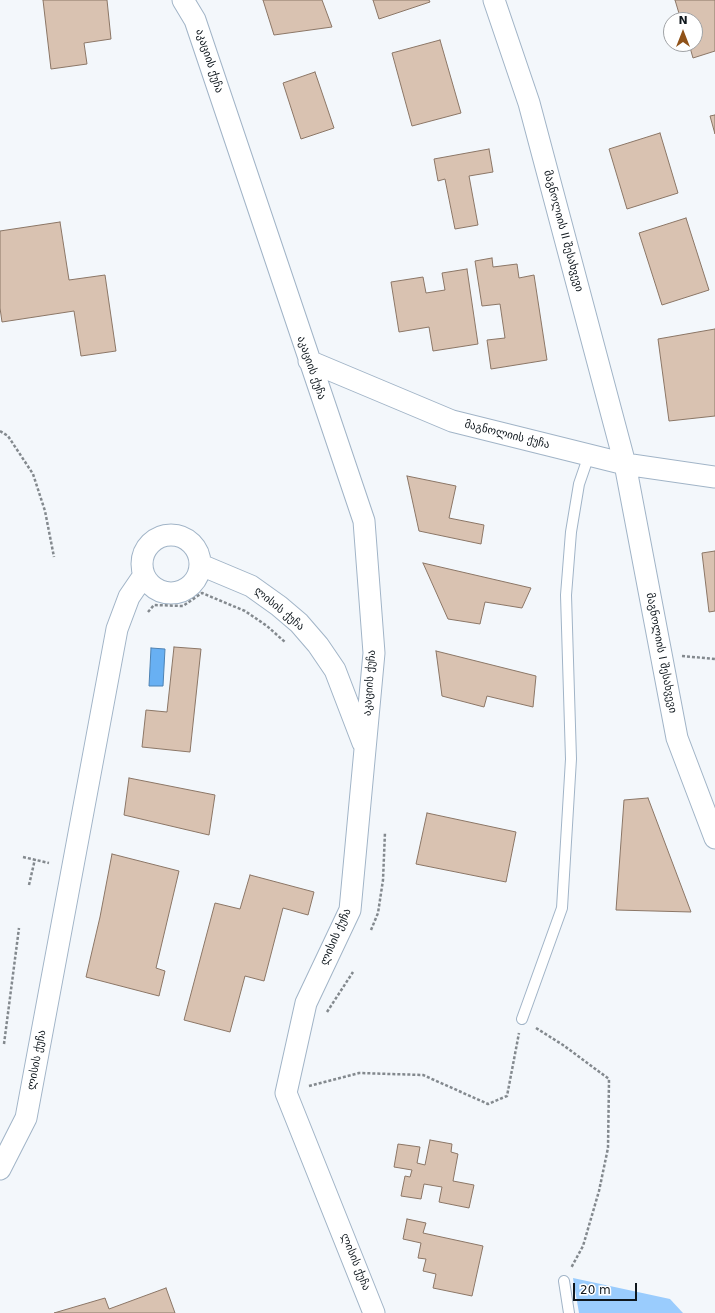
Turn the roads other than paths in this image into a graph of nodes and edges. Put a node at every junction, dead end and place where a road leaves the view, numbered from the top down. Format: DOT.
graph roads {
  1 [pos="183,0"];
  2 [pos="494,0"];
  3 [pos="309,361"];
  4 [pos="589,455"];
  5 [pos="625,464"];
  6 [pos="715,477"];
  7 [pos="201,565"];
  8 [pos="144,574"];
  9 [pos="365,749"];
  10 [pos="715,838"];
  11 [pos="522,1019"];
  12 [pos="0,1169"];
  13 [pos="564,1281"];
  14 [pos="374,1313"];
  15 [pos="569,1313"];
  1 -- 3 [label="street, აკაციის ქუჩა"];
  2 -- 5 [label="street, მაგნოლიის II შესახვევი"];
  3 -- 4 [label="street, მაგნოლიის ქუჩა"];
  3 -- 9 [label="street, აკაციის ქუჩა"];
  4 -- 5 [label="street, მაგნოლიის ქუჩა"];
  4 -- 11 [label="lane"];
  5 -- 6 [label="street, მაგნოლიის ქუჩა"];
  5 -- 10 [label="street, მაგნოლიის I შესახვევი"];
  7 -- 8 [label="street"];
  7 -- 8 [label="street"];
  7 -- 9 [label="street, ლისის ქუჩა"];
  8 -- 12 [label="street, ლისის ქუჩა"];
  9 -- 14 [label="street, ლისის ქუჩა"];
  13 -- 15 [label="lane"];
}
